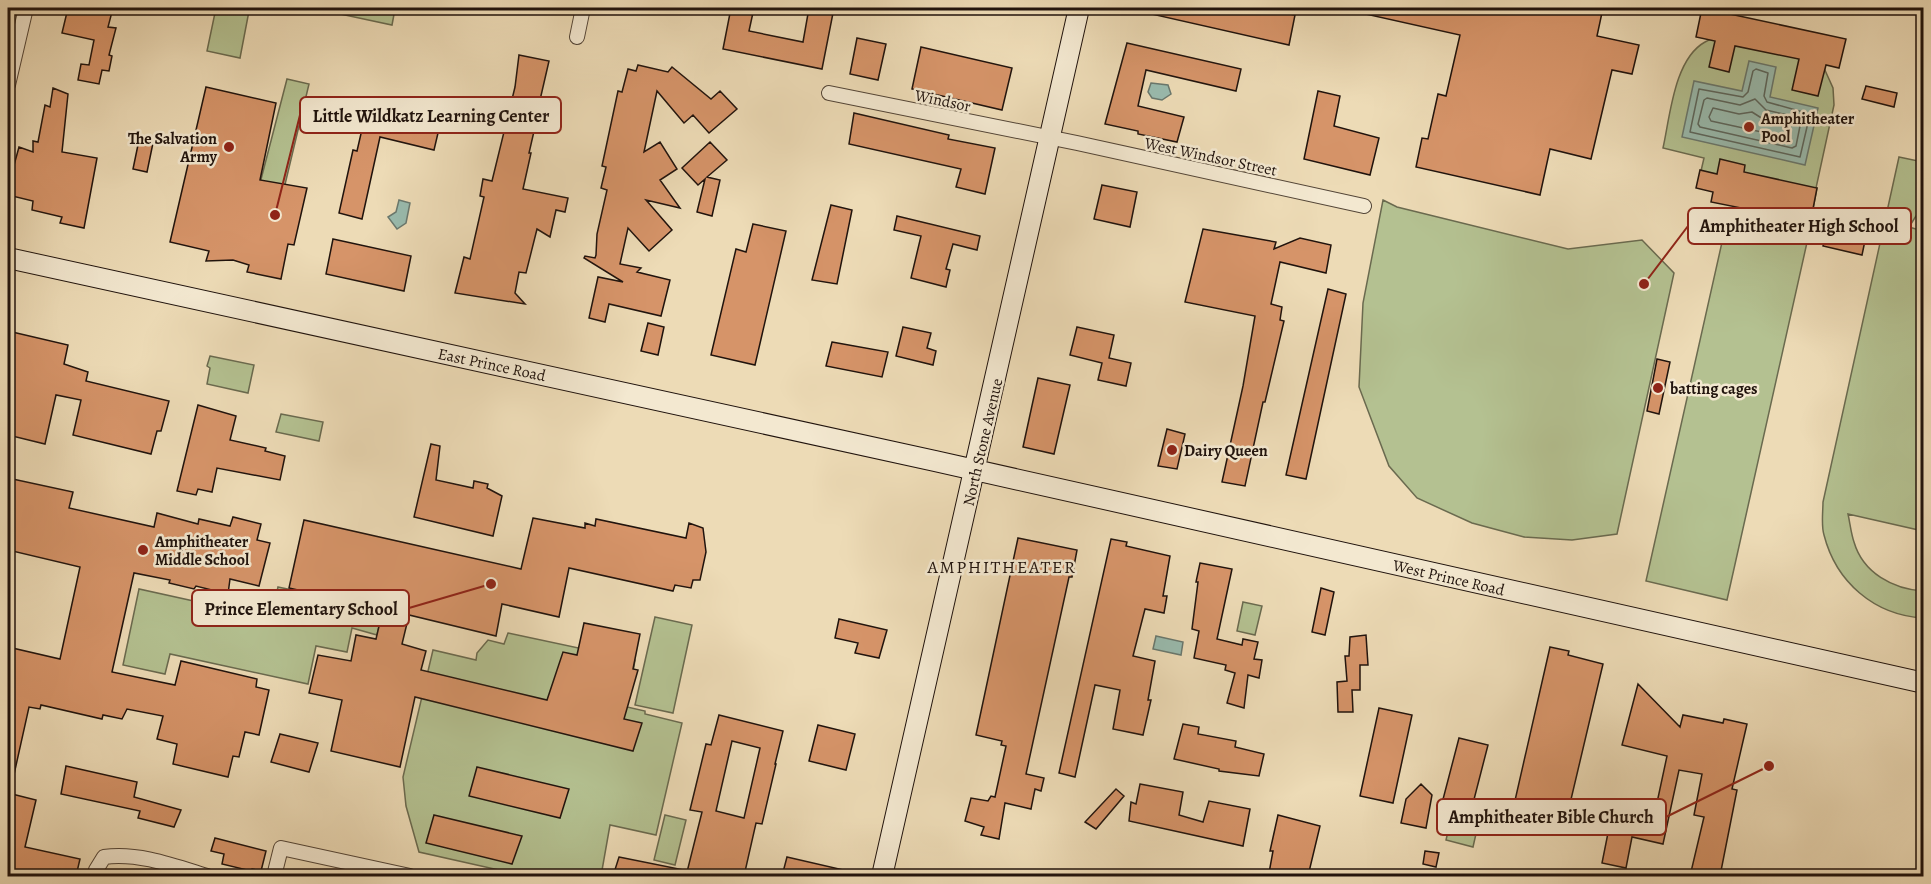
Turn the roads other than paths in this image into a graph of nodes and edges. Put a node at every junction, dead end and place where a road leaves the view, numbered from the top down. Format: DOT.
graph roads {
  1 [pos="26,8"];
  2 [pos="583,8"];
  3 [pos="1079,8"];
  4 [pos="577,37"];
  5 [pos="8,86"];
  6 [pos="829,93"];
  7 [pos="1050,138"];
  8 [pos="1364,206"];
  9 [pos="8,258"];
  10 [pos="975,470"];
  11 [pos="1923,683"];
  12 [pos="94,876"];
  13 [pos="207,876"];
  14 [pos="274,876"];
  15 [pos="410,876"];
  16 [pos="882,876"];
  1 -- 5 [label="street"];
  2 -- 4 [label="street"];
  3 -- 7 [label="main road, North Stone Avenue"];
  6 -- 7 [label="street, Windsor"];
  7 -- 8 [label="street, West Windsor Street"];
  7 -- 10 [label="main road, North Stone Avenue"];
  9 -- 10 [label="main road, East Prince Road"];
  10 -- 11 [label="main road, West Prince Road"];
  10 -- 16 [label="main road, North Stone Avenue"];
  12 -- 13 [label="street"];
  14 -- 15 [label="street"];
}
